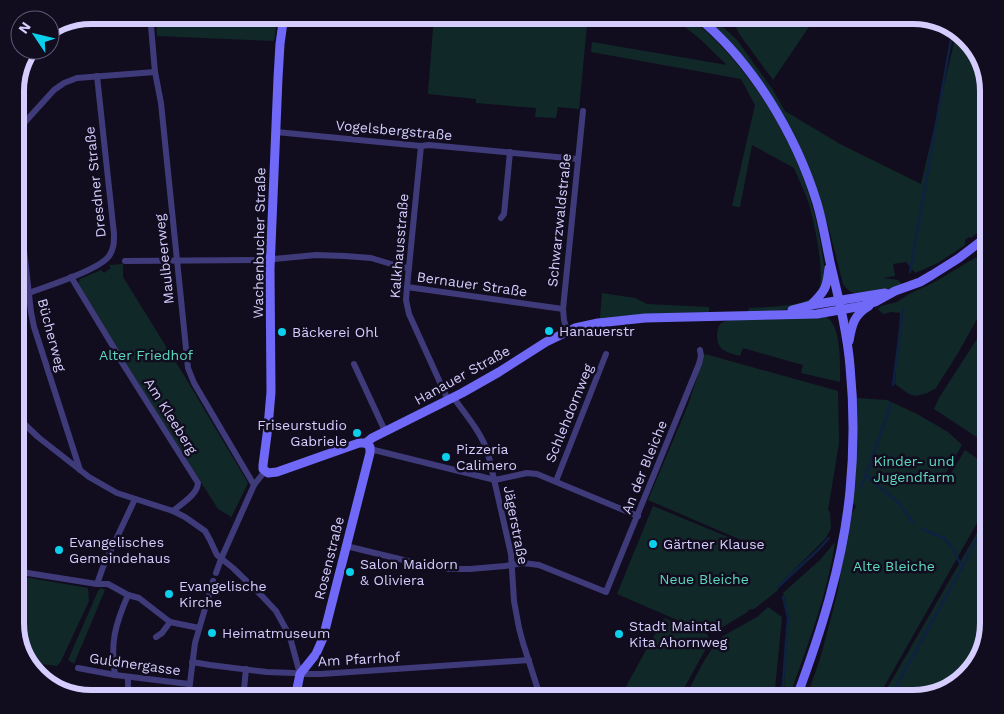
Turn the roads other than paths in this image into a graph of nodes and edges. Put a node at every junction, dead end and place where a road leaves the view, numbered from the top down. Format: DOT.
graph roads {
  1 [pos="151,24"];
  2 [pos="283,24"];
  3 [pos="705,24"];
  4 [pos="155,72"];
  5 [pos="97,76"];
  6 [pos="582,111"];
  7 [pos="24,123"];
  8 [pos="276,132"];
  9 [pos="421,146"];
  10 [pos="510,152"];
  11 [pos="578,159"];
  12 [pos="501,218"];
  13 [pos="980,242"];
  14 [pos="24,249"];
  15 [pos="271,258"];
  16 [pos="829,258"];
  17 [pos="176,259"];
  18 [pos="125,261"];
  19 [pos="409,268"];
  20 [pos="71,277"];
  21 [pos="407,287"];
  22 [pos="895,291"];
  23 [pos="29,293"];
  24 [pos="875,302"];
  25 [pos="812,305"];
  26 [pos="841,306"];
  27 [pos="563,309"];
  28 [pos="775,314"];
  29 [pos="567,331"];
  30 [pos="848,348"];
  31 [pos="700,350"];
  32 [pos="606,354"];
  33 [pos="354,364"];
  34 [pos="450,398"];
  35 [pos="24,424"];
  36 [pos="385,431"];
  37 [pos="368,446"];
  38 [pos="80,471"];
  39 [pos="265,472"];
  40 [pos="495,480"];
  41 [pos="556,481"];
  42 [pos="254,484"];
  43 [pos="135,499"];
  44 [pos="173,511"];
  45 [pos="638,516"];
  46 [pos="346,546"];
  47 [pos="220,559"];
  48 [pos="512,564"];
  49 [pos="24,572"];
  50 [pos="216,573"];
  51 [pos="213,581"];
  52 [pos="97,584"];
  53 [pos="128,595"];
  54 [pos="170,622"];
  55 [pos="199,628"];
  56 [pos="156,637"];
  57 [pos="528,660"];
  58 [pos="192,662"];
  59 [pos="78,668"];
  60 [pos="246,669"];
  61 [pos="300,674"];
  62 [pos="115,675"];
  63 [pos="128,677"];
  64 [pos="189,684"];
  65 [pos="128,690"];
  66 [pos="189,690"];
  67 [pos="244,690"];
  68 [pos="297,690"];
  69 [pos="538,690"];
  70 [pos="799,690"];
  1 -- 4 [label="street, Maulbeerweg"];
  2 -- 8 [label="street, Wachenbucher Straße"];
  3 -- 16 [label="street"];
  4 -- 5 [label="street"];
  4 -- 17 [label="street, Maulbeerweg"];
  5 -- 7 [label="street"];
  5 -- 20 [label="street, Dresdner Straße"];
  6 -- 11 [label="street, Schwarzwaldstraße"];
  8 -- 9 [label="street, Vogelsbergstraße"];
  8 -- 15 [label="street, Wachenbucher Straße"];
  9 -- 10 [label="street, Vogelsbergstraße"];
  9 -- 19 [label="street, Kalkhausstraße"];
  10 -- 11 [label="street, Vogelsbergstraße"];
  10 -- 12 [label="street"];
  11 -- 27 [label="street, Schwarzwaldstraße"];
  13 -- 22 [label="street"];
  14 -- 23 [label="street, Bücherweg"];
  15 -- 17 [label="street, Bernauer Straße"];
  15 -- 19 [label="street, Bernauer Straße"];
  15 -- 39 [label="street, Wachenbucher Straße"];
  16 -- 25 [label="street"];
  16 -- 26 [label="street"];
  17 -- 18 [label="street, Bernauer Straße"];
  17 -- 42 [label="street, Maulbeerweg"];
  19 -- 21 [label="street, Kalkhausstraße"];
  20 -- 23 [label="street, Dresdner Straße"];
  20 -- 44 [label="street, Am Kleeberg"];
  21 -- 27 [label="street, Bernauer Straße"];
  21 -- 34 [label="street, Kalkhausstraße"];
  22 -- 24 [label="street"];
  22 -- 26 [label="street"];
  23 -- 38 [label="street, Bücherweg"];
  24 -- 26 [label="street"];
  24 -- 30 [label="street"];
  25 -- 26 [label="street, Hanauer Straße"];
  25 -- 28 [label="street, Hanauer Straße"];
  26 -- 28 [label="street, Hanauer Straße"];
  26 -- 30 [label="street"];
  27 -- 29 [label="street, Schwarzwaldstraße"];
  28 -- 29 [label="street, Hanauer Straße"];
  29 -- 34 [label="street, Hanauer Straße"];
  30 -- 70 [label="street"];
  31 -- 45 [label="street, An der Bleiche"];
  32 -- 41 [label="street, Schlehdornweg"];
  33 -- 36 [label="street"];
  34 -- 36 [label="street, Hanauer Straße"];
  34 -- 40 [label="street, Kalkhausstraße"];
  35 -- 38 [label="street"];
  36 -- 37 [label="street, Hanauer Straße"];
  37 -- 39 [label="street, Hanauer Straße"];
  37 -- 40 [label="street, Jägerstraße"];
  37 -- 46 [label="street, Rosenstraße"];
  38 -- 43 [label="street"];
  39 -- 42 [label="street"];
  40 -- 41 [label="street"];
  40 -- 48 [label="street, Jägerstraße"];
  41 -- 45 [label="street"];
  42 -- 47 [label="street"];
  43 -- 44 [label="street"];
  43 -- 52 [label="street"];
  44 -- 47 [label="street"];
  45 -- 48 [label="street, An der Bleiche"];
  46 -- 48 [label="street"];
  46 -- 61 [label="street, Rosenstraße"];
  47 -- 50 [label="street"];
  47 -- 61 [label="street"];
  48 -- 57 [label="street, Jägerstraße"];
  49 -- 52 [label="street"];
  51 -- 55 [label="street"];
  52 -- 53 [label="street"];
  53 -- 54 [label="street"];
  53 -- 62 [label="street"];
  54 -- 55 [label="street"];
  54 -- 56 [label="street"];
  55 -- 58 [label="street"];
  57 -- 61 [label="street, Am Pfarrhof"];
  57 -- 69 [label="street, Jägerstraße"];
  58 -- 60 [label="street, Am Pfarrhof"];
  58 -- 64 [label="street"];
  59 -- 62 [label="street, Guldnergasse"];
  60 -- 61 [label="street, Am Pfarrhof"];
  60 -- 67 [label="street"];
  61 -- 68 [label="street"];
  62 -- 63 [label="street, Guldnergasse"];
  63 -- 64 [label="street, Guldnergasse"];
  63 -- 65 [label="street"];
  64 -- 66 [label="street"];
}
